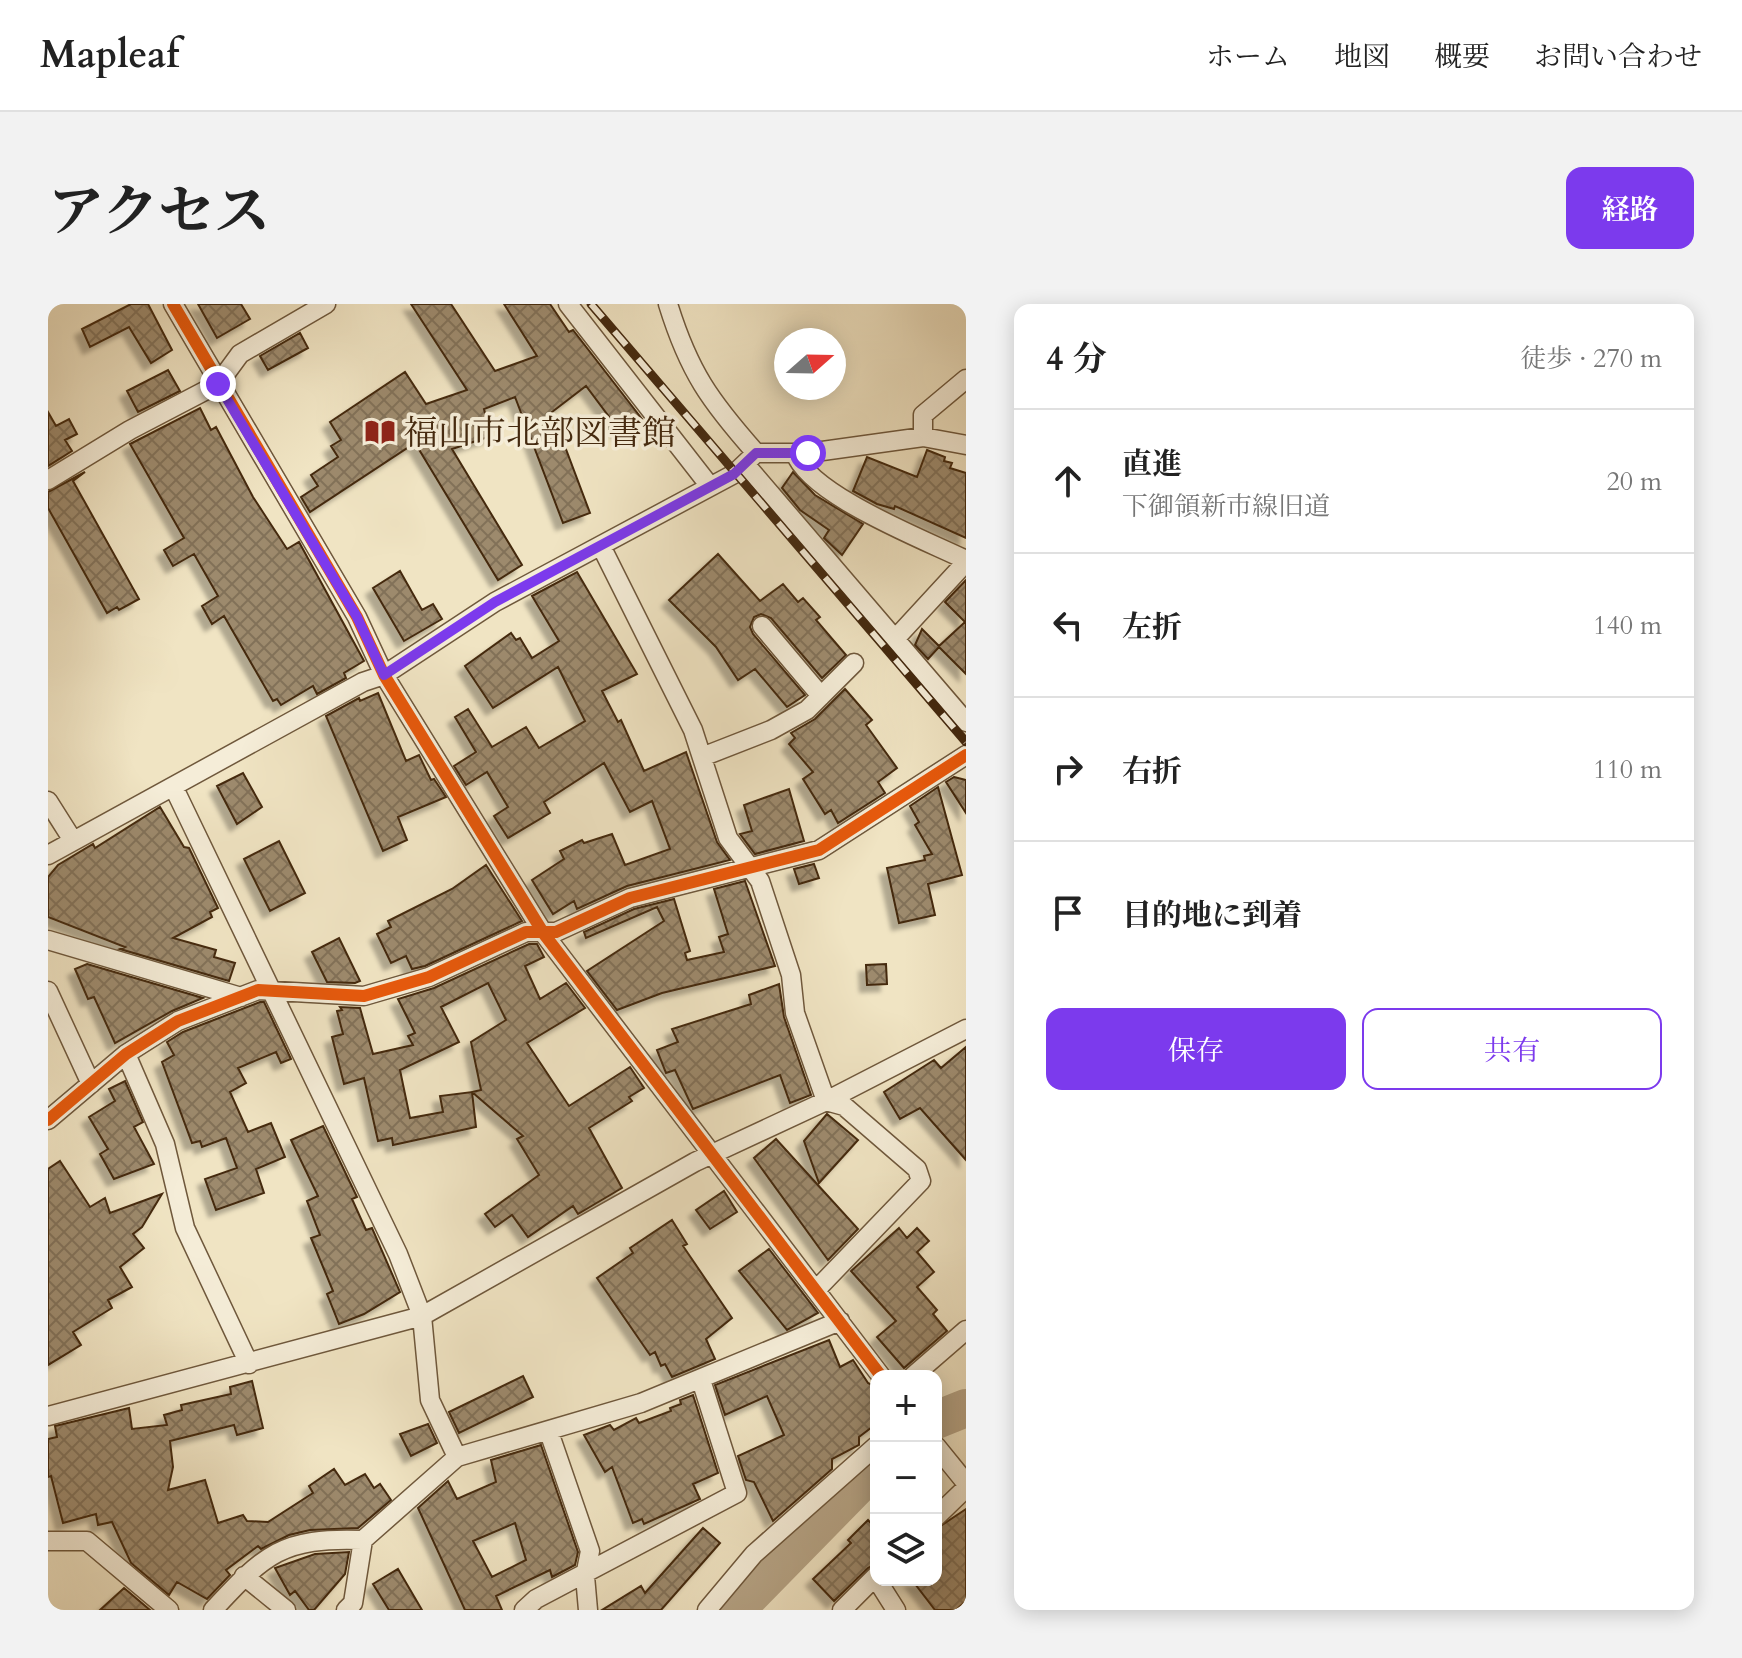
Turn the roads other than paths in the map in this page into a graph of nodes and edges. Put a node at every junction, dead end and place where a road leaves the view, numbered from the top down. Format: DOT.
graph roads {
  1 [pos="173,304"];
  2 [pos="326,304"];
  3 [pos="568,304"];
  4 [pos="668,304"];
  5 [pos="966,379"];
  6 [pos="218,384"];
  7 [pos="923,437"];
  8 [pos="966,445"];
  9 [pos="795,453"];
  10 [pos="750,458"];
  11 [pos="48,480"];
  12 [pos="709,485"];
  13 [pos="601,546"];
  14 [pos="966,561"];
  15 [pos="762,626"];
  16 [pos="896,638"];
  17 [pos="854,663"];
  18 [pos="384,675"];
  19 [pos="821,696"];
  20 [pos="966,722"];
  21 [pos="702,757"];
  22 [pos="964,762"];
  23 [pos="174,788"];
  24 [pos="48,801"];
  25 [pos="72,839"];
  26 [pos="48,855"];
  27 [pos="750,867"];
  28 [pos="544,934"];
  29 [pos="48,940"];
  30 [pos="274,990"];
  31 [pos="48,991"];
  32 [pos="241,997"];
  33 [pos="966,1029"];
  34 [pos="126,1054"];
  35 [pos="91,1084"];
  36 [pos="826,1101"];
  37 [pos="48,1120"];
  38 [pos="714,1155"];
  39 [pos="816,1290"];
  40 [pos="422,1316"];
  41 [pos="840,1321"];
  42 [pos="966,1330"];
  43 [pos="249,1364"];
  44 [pos="877,1370"];
  45 [pos="920,1370"];
  46 [pos="701,1380"];
  47 [pos="48,1416"];
  48 [pos="549,1432"];
  49 [pos="870,1451"];
  50 [pos="942,1454"];
  51 [pos="457,1457"];
  52 [pos="966,1485"];
  53 [pos="939,1514"];
  54 [pos="363,1540"];
  55 [pos="48,1541"];
  56 [pos="244,1576"];
  57 [pos="585,1576"];
  58 [pos="870,1584"];
  59 [pos="881,1586"];
  60 [pos="169,1610"];
  61 [pos="213,1610"];
  62 [pos="286,1610"];
  63 [pos="346,1610"];
  64 [pos="524,1610"];
  65 [pos="588,1610"];
  66 [pos="707,1610"];
  67 [pos="842,1610"];
  68 [pos="896,1610"];
  1 -- 6 [label="street"];
  2 -- 6 [label="street"];
  3 -- 12 [label="street"];
  4 -- 10 [label="street"];
  5 -- 7 [label="street"];
  6 -- 11 [label="street"];
  6 -- 18 [label="street"];
  7 -- 8 [label="street"];
  7 -- 9 [label="street"];
  9 -- 10 [label="street"];
  9 -- 14 [label="street"];
  10 -- 12 [label="street"];
  10 -- 16 [label="street"];
  12 -- 13 [label="street"];
  13 -- 18 [label="street"];
  13 -- 21 [label="street"];
  14 -- 16 [label="street"];
  15 -- 19 [label="street"];
  16 -- 20 [label="street"];
  17 -- 19 [label="street"];
  18 -- 23 [label="street"];
  18 -- 28 [label="street"];
  19 -- 21 [label="street"];
  21 -- 27 [label="street"];
  22 -- 27 [label="street"];
  23 -- 25 [label="street"];
  23 -- 30 [label="street"];
  24 -- 25 [label="street"];
  25 -- 26 [label="street"];
  27 -- 28 [label="street"];
  27 -- 36 [label="street"];
  28 -- 30 [label="street"];
  28 -- 38 [label="street"];
  29 -- 32 [label="street"];
  30 -- 32 [label="street"];
  30 -- 40 [label="street"];
  31 -- 35 [label="street"];
  32 -- 34 [label="street"];
  33 -- 36 [label="street"];
  34 -- 35 [label="street"];
  34 -- 43 [label="street"];
  35 -- 37 [label="street"];
  36 -- 38 [label="street"];
  36 -- 39 [label="street"];
  38 -- 39 [label="street"];
  38 -- 40 [label="street"];
  39 -- 41 [label="street"];
  40 -- 43 [label="street"];
  40 -- 51 [label="street"];
  41 -- 44 [label="street"];
  41 -- 46 [label="street"];
  42 -- 45 [label="street"];
  43 -- 47 [label="street"];
  46 -- 48 [label="street"];
  46 -- 57 [label="street"];
  48 -- 51 [label="street"];
  48 -- 57 [label="street"];
  49 -- 66 [label="street"];
  50 -- 52 [label="street"];
  51 -- 54 [label="street"];
  52 -- 53 [label="street"];
  54 -- 56 [label="street"];
  54 -- 63 [label="street"];
  55 -- 60 [label="street"];
  56 -- 61 [label="street"];
  56 -- 62 [label="street"];
  57 -- 64 [label="street"];
  57 -- 65 [label="street"];
  58 -- 67 [label="street"];
  59 -- 68 [label="street"];
}
